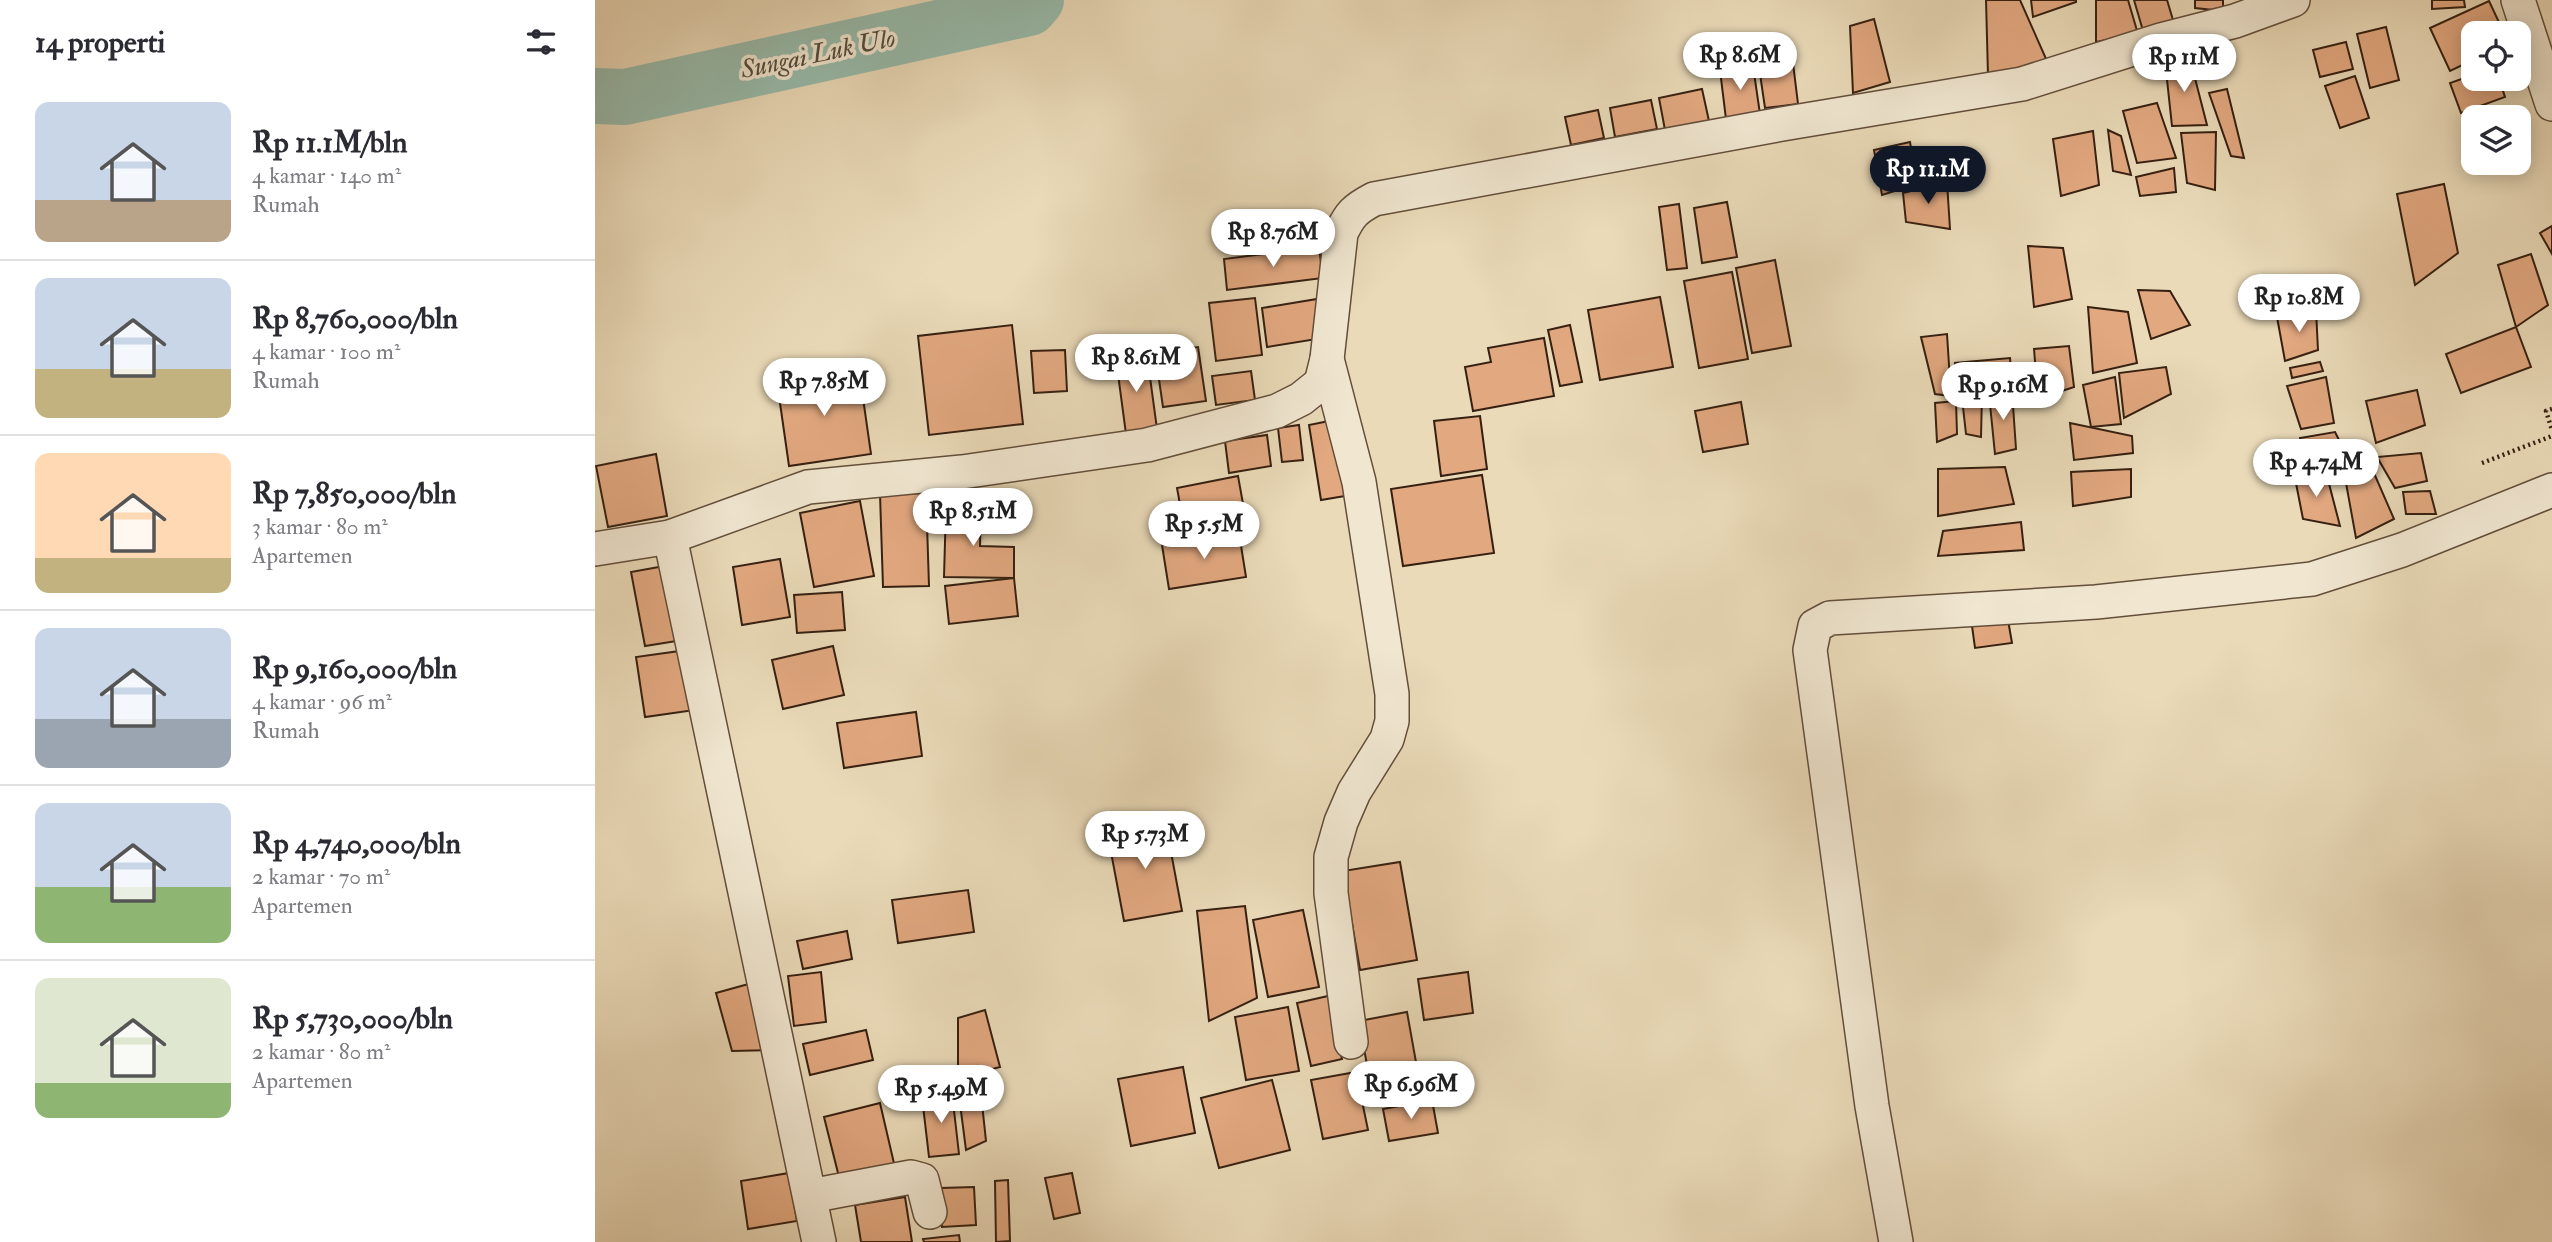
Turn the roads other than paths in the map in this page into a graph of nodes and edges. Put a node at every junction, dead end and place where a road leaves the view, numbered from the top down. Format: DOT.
graph roads {
  1 [pos="2293,0"];
  2 [pos="2518,0"];
  3 [pos="2552,104"];
  4 [pos="1328,359"];
  5 [pos="2552,489"];
  6 [pos="670,537"];
  7 [pos="595,549"];
  8 [pos="1351,1042"];
  9 [pos="810,1196"];
  10 [pos="930,1212"];
  11 [pos="819,1242"];
  12 [pos="1896,1242"];
  1 -- 4 [label="street"];
  2 -- 3 [label="street"];
  4 -- 6 [label="street"];
  4 -- 8 [label="street"];
  5 -- 12 [label="street"];
  6 -- 7 [label="street"];
  6 -- 9 [label="street"];
  9 -- 10 [label="street"];
  9 -- 11 [label="street"];
}
